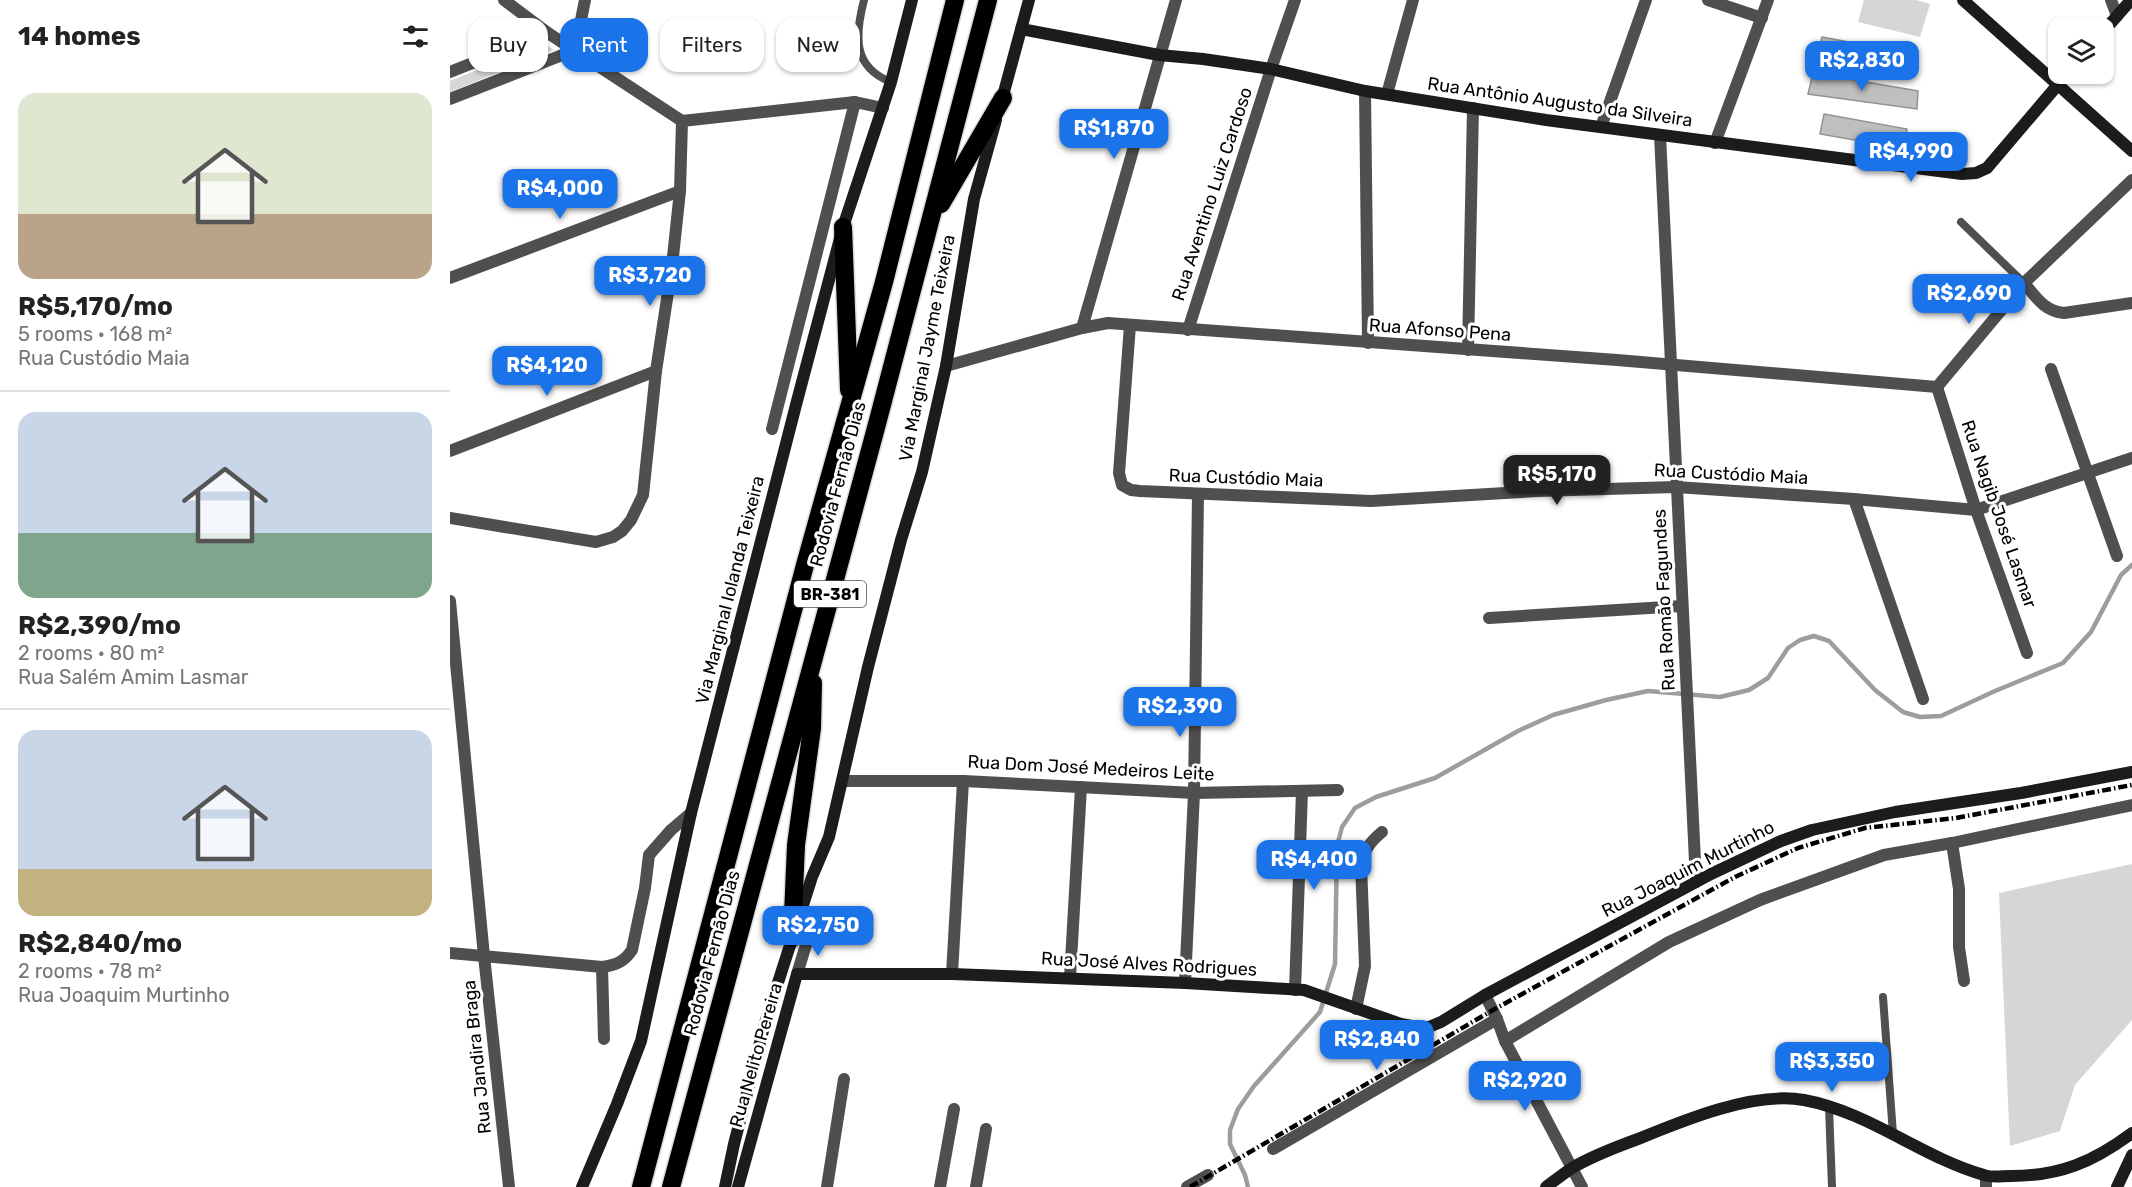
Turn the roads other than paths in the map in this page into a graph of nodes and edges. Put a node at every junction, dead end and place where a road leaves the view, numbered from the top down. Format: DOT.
graph roads {
  1 [pos="504,0"];
  2 [pos="585,0"];
  3 [pos="864,0"];
  4 [pos="912,0"];
  5 [pos="955,0"];
  6 [pos="988,0"];
  7 [pos="1029,0"];
  8 [pos="1176,0"];
  9 [pos="1295,0"];
  10 [pos="1413,0"];
  11 [pos="1646,0"];
  12 [pos="1708,0"];
  13 [pos="1768,0"];
  14 [pos="1964,0"];
  15 [pos="2111,0"];
  16 [pos="2131,0"];
  17 [pos="2117,16"];
  18 [pos="528,18"];
  19 [pos="581,18"];
  20 [pos="1762,18"];
  21 [pos="2114,19"];
  22 [pos="1021,29"];
  23 [pos="548,33"];
  24 [pos="560,41"];
  25 [pos="560,56"];
  26 [pos="1159,56"];
  27 [pos="468,65"];
  28 [pos="1271,69"];
  29 [pos="450,72"];
  30 [pos="608,72"];
  31 [pos="2048,76"];
  32 [pos="891,82"];
  33 [pos="2057,84"];
  34 [pos="1365,91"];
  35 [pos="1387,94"];
  36 [pos="1003,98"];
  37 [pos="450,99"];
  38 [pos="855,102"];
  39 [pos="883,108"];
  40 [pos="1473,108"];
  41 [pos="682,121"];
  42 [pos="1601,127"];
  43 [pos="1660,135"];
  44 [pos="1715,143"];
  45 [pos="2132,151"];
  46 [pos="2132,180"];
  47 [pos="680,190"];
  48 [pos="1961,222"];
  49 [pos="930,224"];
  50 [pos="843,227"];
  51 [pos="450,278"];
  52 [pos="2024,283"];
  53 [pos="2132,303"];
  54 [pos="1130,325"];
  55 [pos="1082,328"];
  56 [pos="1188,330"];
  57 [pos="1368,343"];
  58 [pos="1468,350"];
  59 [pos="1670,365"];
  60 [pos="946,366"];
  61 [pos="2051,369"];
  62 [pos="656,371"];
  63 [pos="1937,387"];
  64 [pos="849,408"];
  65 [pos="772,429"];
  66 [pos="450,452"];
  67 [pos="2132,458"];
  68 [pos="2087,473"];
  69 [pos="1676,487"];
  70 [pos="1198,494"];
  71 [pos="1854,499"];
  72 [pos="1976,510"];
  73 [pos="450,518"];
  74 [pos="2117,556"];
  75 [pos="450,601"];
  76 [pos="1683,606"];
  77 [pos="1489,618"];
  78 [pos="2027,653"];
  79 [pos="814,654"];
  80 [pos="1923,699"];
  81 [pos="2132,772"];
  82 [pos="843,781"];
  83 [pos="963,781"];
  84 [pos="1081,787"];
  85 [pos="1338,790"];
  86 [pos="1302,791"];
  87 [pos="1194,793"];
  88 [pos="2132,805"];
  89 [pos="692,813"];
  90 [pos="1382,832"];
  91 [pos="1952,843"];
  92 [pos="1696,882"];
  93 [pos="810,932"];
  94 [pos="792,938"];
  95 [pos="450,953"];
  96 [pos="484,956"];
  97 [pos="602,967"];
  98 [pos="797,974"];
  99 [pos="952,974"];
  100 [pos="1070,978"];
  101 [pos="1964,981"];
  102 [pos="1185,983"];
  103 [pos="1300,990"];
  104 [pos="1485,994"];
  105 [pos="1883,997"];
  106 [pos="1356,1009"];
  107 [pos="1497,1019"];
  108 [pos="604,1039"];
  109 [pos="1505,1041"];
  110 [pos="844,1079"];
  111 [pos="1829,1107"];
  112 [pos="954,1109"];
  113 [pos="986,1129"];
  114 [pos="2132,1133"];
  115 [pos="1893,1134"];
  116 [pos="1272,1149"];
  117 [pos="2132,1155"];
  118 [pos="1572,1168"];
  119 [pos="1208,1175"];
  120 [pos="1986,1182"];
  121 [pos="509,1187"];
  122 [pos="582,1187"];
  123 [pos="641,1187"];
  124 [pos="671,1187"];
  125 [pos="725,1187"];
  126 [pos="738,1187"];
  127 [pos="827,1187"];
  128 [pos="940,1187"];
  129 [pos="976,1187"];
  130 [pos="1186,1187"];
  131 [pos="1546,1187"];
  132 [pos="1582,1187"];
  133 [pos="1832,1187"];
  134 [pos="2117,1187"];
  1 -- 18 [label="street"];
  2 -- 19 [label="street"];
  3 -- 32 [label="lane"];
  4 -- 32 [label="street, Via Marginal Iolanda Teixeira"];
  5 -- 64 [label="highway, Rodovia Fernão Dias / BR-381"];
  6 -- 49 [label="highway, Rodovia Fernão Dias / BR-381"];
  7 -- 22 [label="street, Via Marginal Jayme Teixeira"];
  8 -- 26 [label="street"];
  9 -- 28 [label="street, Rua Aventino Luiz Cardoso"];
  10 -- 35 [label="street"];
  11 -- 42 [label="street"];
  12 -- 20 [label="street"];
  13 -- 20 [label="street"];
  14 -- 31 [label="street"];
  15 -- 17 [label="street"];
  16 -- 17 [label="street"];
  17 -- 21 [label="street"];
  20 -- 44 [label="street"];
  22 -- 26 [label="street, Rua Antônio Augusto da Silveira"];
  22 -- 36 [label="street, Via Marginal Jayme Teixeira"];
  23 -- 24 [label="street"];
  25 -- 37 [label="street"];
  26 -- 28 [label="street, Rua Antônio Augusto da Silveira"];
  26 -- 55 [label="street"];
  27 -- 29 [label="street"];
  28 -- 34 [label="street, Rua Antônio Augusto da Silveira"];
  28 -- 56 [label="street, Rua Aventino Luiz Cardoso"];
  30 -- 41 [label="street"];
  32 -- 39 [label="street, Via Marginal Iolanda Teixeira"];
  33 -- 44 [label="street, Rua Antônio Augusto da Silveira"];
  33 -- 45 [label="street"];
  34 -- 35 [label="street, Rua Antônio Augusto da Silveira"];
  34 -- 57 [label="street"];
  35 -- 40 [label="street, Rua Antônio Augusto da Silveira"];
  36 -- 49 [label="highway"];
  36 -- 60 [label="street, Via Marginal Jayme Teixeira"];
  38 -- 39 [label="street"];
  38 -- 41 [label="street"];
  38 -- 65 [label="street"];
  39 -- 50 [label="street, Via Marginal Iolanda Teixeira"];
  40 -- 42 [label="street, Rua Antônio Augusto da Silveira"];
  40 -- 58 [label="street"];
  41 -- 47 [label="street"];
  42 -- 43 [label="street, Rua Antônio Augusto da Silveira"];
  43 -- 44 [label="street, Rua Antônio Augusto da Silveira"];
  43 -- 59 [label="street, Rua Romão Fagundes"];
  46 -- 52 [label="street"];
  47 -- 51 [label="street"];
  47 -- 62 [label="street"];
  48 -- 52 [label="lane"];
  49 -- 79 [label="highway, Rodovia Fernão Dias / BR-381"];
  50 -- 64 [label="highway"];
  50 -- 89 [label="street, Via Marginal Iolanda Teixeira"];
  52 -- 53 [label="street"];
  52 -- 63 [label="street"];
  54 -- 55 [label="street, Rua Afonso Pena"];
  54 -- 56 [label="street, Rua Afonso Pena"];
  54 -- 70 [label="street, Rua Custódio Maia"];
  55 -- 60 [label="street, Rua Afonso Pena"];
  56 -- 57 [label="street, Rua Afonso Pena"];
  57 -- 58 [label="street, Rua Afonso Pena"];
  58 -- 59 [label="street, Rua Afonso Pena"];
  59 -- 63 [label="street, Rua Afonso Pena"];
  59 -- 69 [label="street, Rua Romão Fagundes"];
  60 -- 82 [label="street, Via Marginal Jayme Teixeira"];
  61 -- 68 [label="street"];
  62 -- 66 [label="street"];
  62 -- 73 [label="street"];
  63 -- 72 [label="street, Rua Nagib José Lasmar"];
  64 -- 123 [label="highway, Rodovia Fernão Dias / BR-381"];
  67 -- 68 [label="street, Rua Custódio Maia"];
  68 -- 72 [label="street, Rua Custódio Maia"];
  68 -- 74 [label="street"];
  69 -- 70 [label="street, Rua Custódio Maia"];
  69 -- 71 [label="street, Rua Custódio Maia"];
  69 -- 76 [label="street, Rua Romão Fagundes"];
  70 -- 87 [label="street"];
  71 -- 72 [label="street, Rua Custódio Maia"];
  71 -- 80 [label="street"];
  72 -- 78 [label="street, Rua Nagib José Lasmar"];
  75 -- 96 [label="street, Rua Jandira Braga"];
  76 -- 77 [label="street"];
  76 -- 92 [label="street, Rua Romão Fagundes"];
  79 -- 94 [label="highway"];
  79 -- 124 [label="highway, Rodovia Fernão Dias / BR-381"];
  81 -- 92 [label="street, Rua Joaquim Murtinho"];
  82 -- 83 [label="street, Rua Dom José Medeiros Leite"];
  82 -- 94 [label="street, Via Marginal Jayme Teixeira"];
  83 -- 84 [label="street, Rua Dom José Medeiros Leite"];
  83 -- 99 [label="street"];
  84 -- 87 [label="street, Rua Dom José Medeiros Leite"];
  84 -- 100 [label="street"];
  85 -- 86 [label="street, Rua Dom José Medeiros Leite"];
  86 -- 87 [label="street, Rua Dom José Medeiros Leite"];
  86 -- 103 [label="street"];
  87 -- 102 [label="street"];
  88 -- 91 [label="street"];
  89 -- 97 [label="street"];
  89 -- 122 [label="street, Via Marginal Iolanda Teixeira"];
  90 -- 106 [label="street"];
  91 -- 101 [label="street"];
  91 -- 109 [label="street"];
  92 -- 104 [label="street, Rua Joaquim Murtinho"];
  93 -- 98 [label="street, Rua Nelito Pereira"];
  94 -- 125 [label="street, Via Marginal Jayme Teixeira"];
  95 -- 96 [label="street"];
  96 -- 97 [label="street"];
  96 -- 121 [label="street, Rua Jandira Braga"];
  97 -- 108 [label="street"];
  98 -- 99 [label="street, Rua José Alves Rodrigues"];
  98 -- 126 [label="street, Rua Nelito Pereira"];
  99 -- 100 [label="street, Rua José Alves Rodrigues"];
  100 -- 102 [label="street, Rua José Alves Rodrigues"];
  102 -- 103 [label="street, Rua José Alves Rodrigues"];
  103 -- 106 [label="street, Rua José Alves Rodrigues"];
  104 -- 106 [label="street, Rua José Alves Rodrigues"];
  104 -- 107 [label="street"];
  105 -- 115 [label="lane"];
  107 -- 109 [label="street"];
  107 -- 116 [label="street"];
  109 -- 118 [label="street"];
  110 -- 127 [label="street"];
  111 -- 115 [label="street"];
  111 -- 118 [label="street"];
  111 -- 133 [label="lane"];
  112 -- 128 [label="street"];
  113 -- 129 [label="street"];
  114 -- 120 [label="street"];
  115 -- 120 [label="street"];
  117 -- 134 [label="street"];
  118 -- 131 [label="street"];
  118 -- 132 [label="street"];
  119 -- 130 [label="street"];
}
